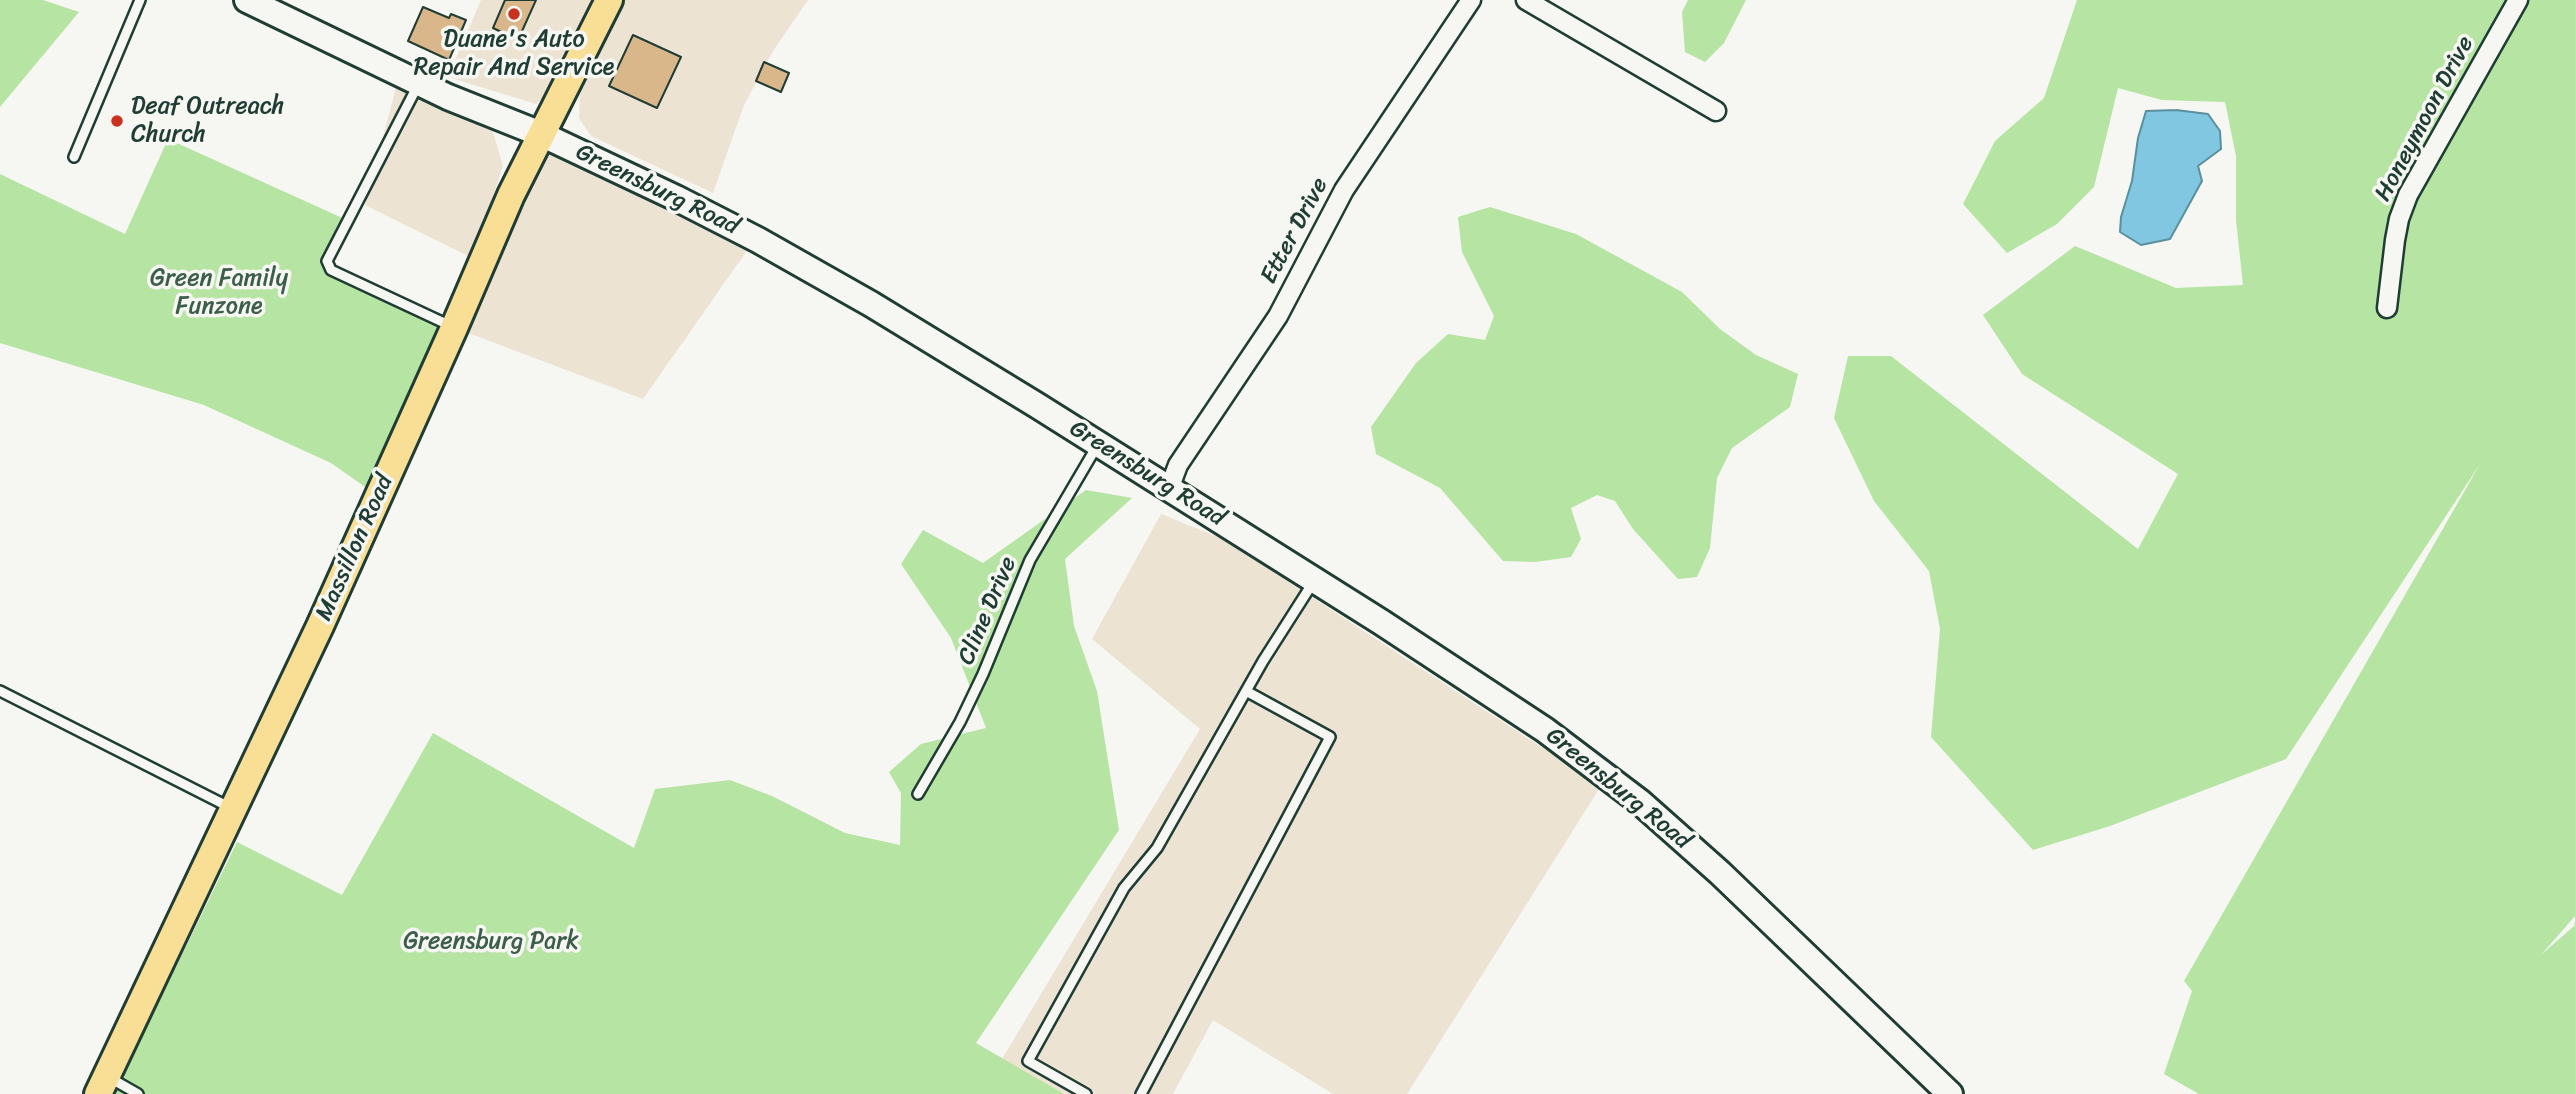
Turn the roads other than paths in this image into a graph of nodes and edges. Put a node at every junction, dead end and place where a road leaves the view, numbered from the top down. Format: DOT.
graph roads {
  1 [pos="140,0"];
  2 [pos="248,0"];
  3 [pos="609,0"];
  4 [pos="1471,0"];
  5 [pos="1526,0"];
  6 [pos="2518,0"];
  7 [pos="419,83"];
  8 [pos="1716,111"];
  9 [pos="543,135"];
  10 [pos="74,157"];
  11 [pos="2387,308"];
  12 [pos="454,328"];
  13 [pos="1098,444"];
  14 [pos="1169,489"];
  15 [pos="1314,580"];
  16 [pos="0,691"];
  17 [pos="1246,691"];
  18 [pos="918,794"];
  19 [pos="232,808"];
  20 [pos="102,1085"];
  21 [pos="138,1094"];
  22 [pos="1086,1094"];
  23 [pos="1141,1094"];
  24 [pos="1950,1094"];
  1 -- 10 [label="lane"];
  2 -- 7 [label="main road, Greensburg Road"];
  3 -- 9 [label="main road, Massillon Road"];
  4 -- 14 [label="street, Etter Drive"];
  5 -- 8 [label="street"];
  6 -- 11 [label="street, Honeymoon Drive"];
  7 -- 9 [label="main road, Greensburg Road"];
  7 -- 12 [label="lane"];
  9 -- 12 [label="main road, Massillon Road"];
  9 -- 13 [label="main road, Greensburg Road"];
  12 -- 19 [label="main road, Massillon Road"];
  13 -- 14 [label="main road, Greensburg Road"];
  13 -- 18 [label="lane, Cline Drive"];
  14 -- 15 [label="main road, Greensburg Road"];
  15 -- 17 [label="lane"];
  15 -- 24 [label="main road, Greensburg Road"];
  16 -- 19 [label="lane"];
  17 -- 22 [label="lane"];
  17 -- 23 [label="lane"];
  19 -- 20 [label="main road, Massillon Road"];
  20 -- 21 [label="lane"];
}
